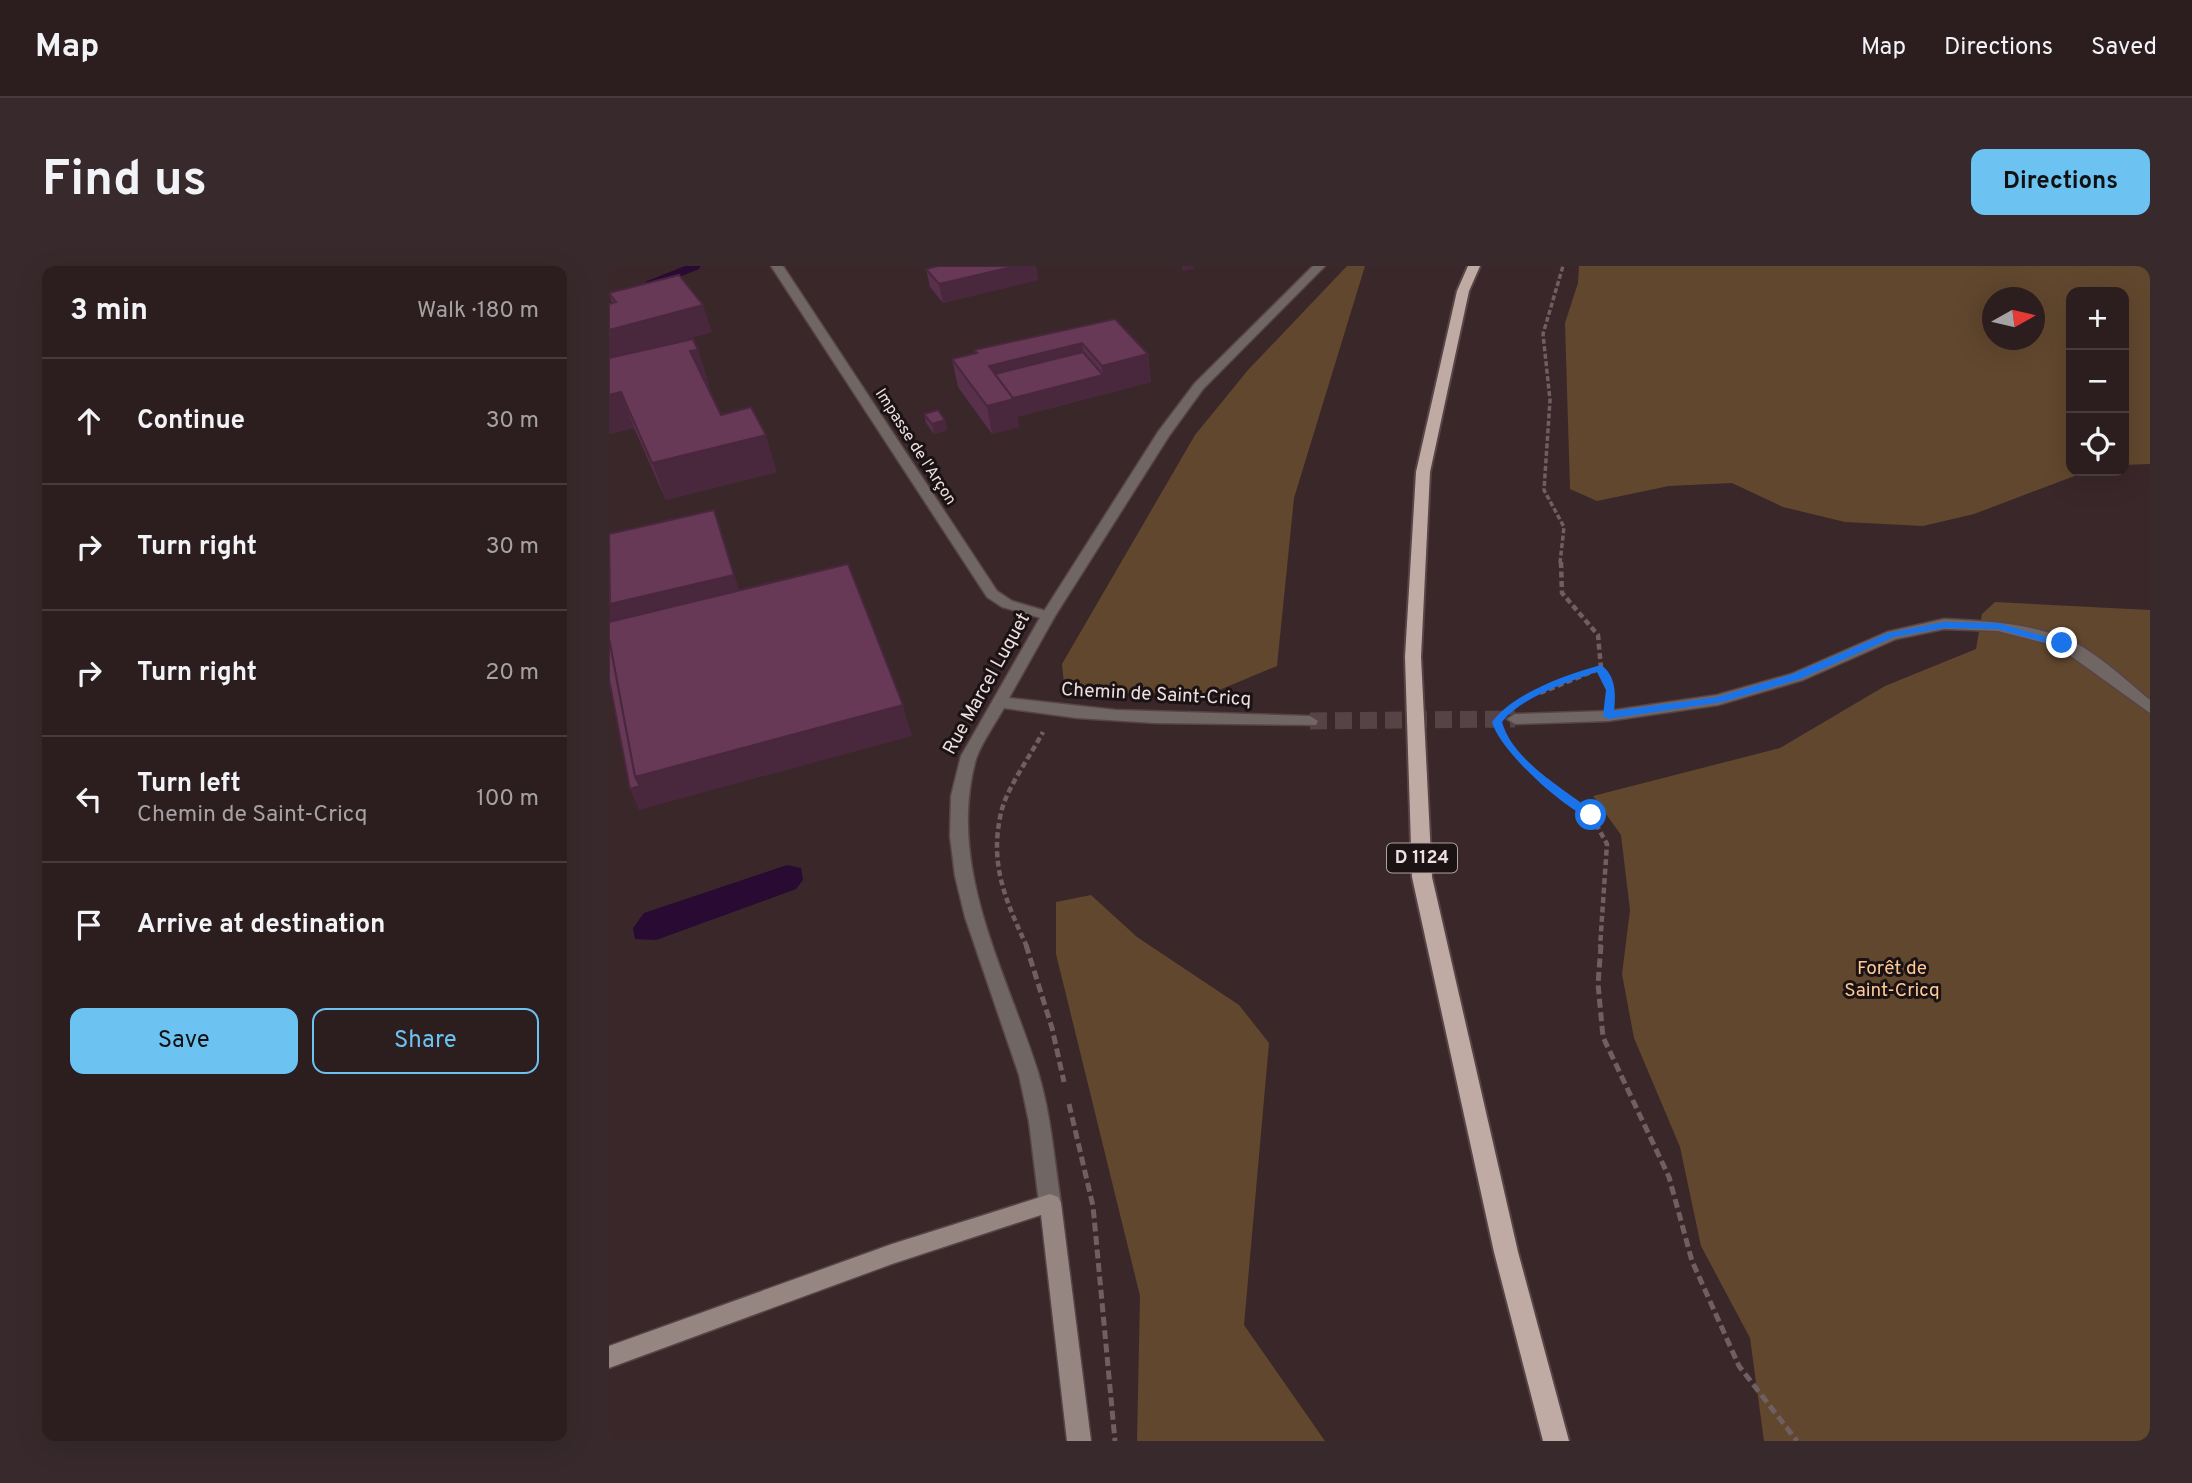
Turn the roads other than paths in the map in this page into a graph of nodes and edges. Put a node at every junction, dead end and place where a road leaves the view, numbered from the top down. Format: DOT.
graph roads {
  1 [pos="777,266"];
  2 [pos="1319,266"];
  3 [pos="1474,266"];
  4 [pos="1048,615"];
  5 [pos="1000,702"];
  6 [pos="2150,708"];
  7 [pos="1515,719"];
  8 [pos="1310,721"];
  9 [pos="1049,1203"];
  10 [pos="609,1357"];
  11 [pos="1079,1441"];
  12 [pos="1556,1441"];
  1 -- 4 [label="street, Impasse de l'Arçon"];
  2 -- 4 [label="street, Rue Marcel Luquet"];
  3 -- 12 [label="highway, D 1124"];
  4 -- 5 [label="street, Rue Marcel Luquet"];
  5 -- 8 [label="street, Chemin de Saint-Cricq"];
  5 -- 9 [label="street, Rue Marcel Luquet"];
  6 -- 7 [label="street"];
  9 -- 10 [label="main road"];
  9 -- 11 [label="main road"];
}
